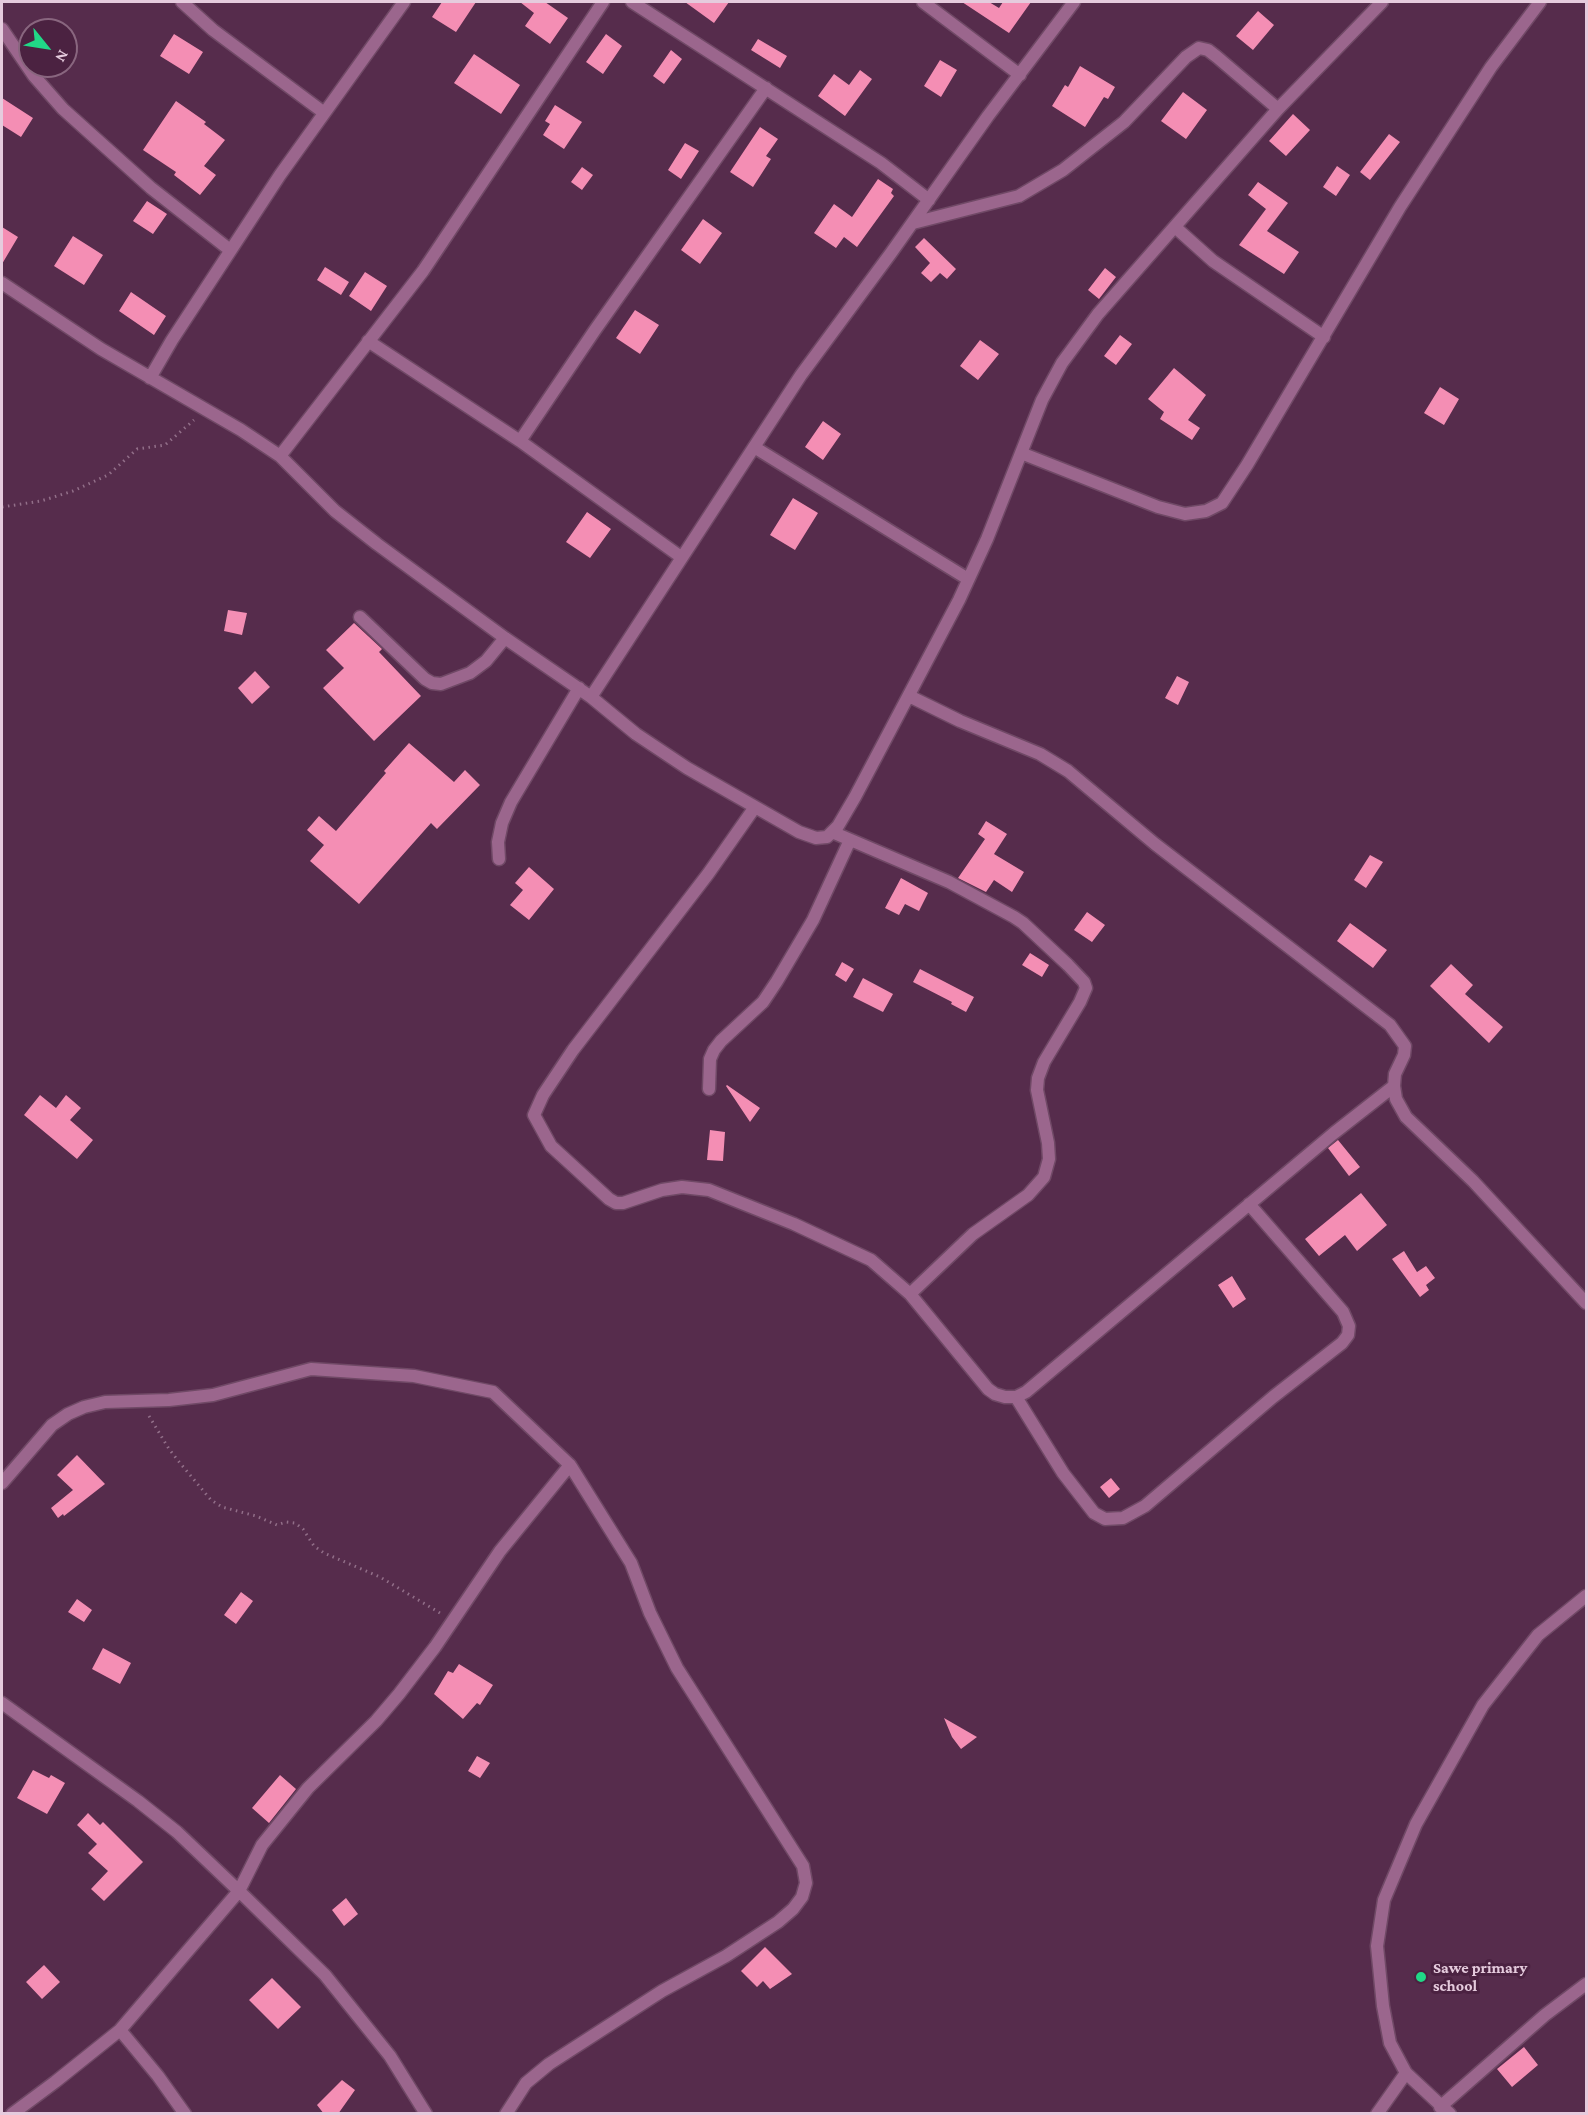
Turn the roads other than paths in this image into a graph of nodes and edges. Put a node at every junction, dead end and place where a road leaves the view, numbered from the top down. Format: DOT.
graph roads {
  1 [pos="182,2"];
  2 [pos="404,2"];
  3 [pos="632,2"];
  4 [pos="923,2"];
  5 [pos="1074,2"];
  6 [pos="1382,2"];
  7 [pos="1540,2"];
  8 [pos="597,3"];
  9 [pos="2,29"];
  10 [pos="1020,75"];
  11 [pos="766,88"];
  12 [pos="1278,109"];
  13 [pos="323,112"];
  14 [pos="929,200"];
  15 [pos="913,222"];
  16 [pos="1175,227"];
  17 [pos="230,250"];
  18 [pos="2,284"];
  19 [pos="1323,337"];
  20 [pos="368,341"];
  21 [pos="150,378"];
  22 [pos="520,441"];
  23 [pos="754,447"];
  24 [pos="1021,453"];
  25 [pos="280,456"];
  26 [pos="681,557"];
  27 [pos="968,579"];
  28 [pos="360,617"];
  29 [pos="505,638"];
  30 [pos="579,688"];
  31 [pos="909,696"];
  32 [pos="591,697"];
  33 [pos="755,807"];
  34 [pos="832,832"];
  35 [pos="850,840"];
  36 [pos="499,859"];
  37 [pos="1394,1086"];
  38 [pos="709,1089"];
  39 [pos="1249,1204"];
  40 [pos="910,1294"];
  41 [pos="1587,1303"];
  42 [pos="1016,1397"];
  43 [pos="570,1465"];
  44 [pos="2,1483"];
  45 [pos="1587,1596"];
  46 [pos="2,1703"];
  47 [pos="239,1891"];
  48 [pos="1587,1984"];
  49 [pos="120,2030"];
  50 [pos="1406,2073"];
  51 [pos="1445,2110"];
  52 [pos="12,2114"];
  53 [pos="185,2114"];
  54 [pos="426,2114"];
  55 [pos="506,2114"];
  56 [pos="1377,2114"];
  1 -- 13 [label="street"];
  2 -- 13 [label="street"];
  3 -- 11 [label="street"];
  4 -- 10 [label="street"];
  5 -- 10 [label="street"];
  6 -- 12 [label="street"];
  7 -- 19 [label="street"];
  8 -- 20 [label="street"];
  9 -- 17 [label="street"];
  10 -- 14 [label="street"];
  11 -- 14 [label="street"];
  11 -- 22 [label="street"];
  12 -- 15 [label="street"];
  12 -- 16 [label="street"];
  13 -- 17 [label="street"];
  14 -- 15 [label="street"];
  15 -- 23 [label="street"];
  16 -- 19 [label="street"];
  16 -- 24 [label="street"];
  17 -- 21 [label="street"];
  18 -- 21 [label="street"];
  19 -- 24 [label="street"];
  20 -- 22 [label="street"];
  20 -- 25 [label="street"];
  21 -- 25 [label="street"];
  22 -- 26 [label="street"];
  23 -- 26 [label="street"];
  23 -- 27 [label="street"];
  24 -- 27 [label="street"];
  25 -- 29 [label="street"];
  26 -- 32 [label="street"];
  27 -- 31 [label="street"];
  28 -- 29 [label="street"];
  29 -- 30 [label="street"];
  30 -- 32 [label="street"];
  30 -- 36 [label="street"];
  31 -- 34 [label="street"];
  31 -- 37 [label="street"];
  32 -- 33 [label="street"];
  33 -- 34 [label="street"];
  33 -- 40 [label="street"];
  34 -- 35 [label="street"];
  35 -- 38 [label="street"];
  35 -- 40 [label="street"];
  37 -- 39 [label="street"];
  37 -- 41 [label="street"];
  39 -- 42 [label="street"];
  39 -- 42 [label="street"];
  40 -- 42 [label="street"];
  43 -- 44 [label="street"];
  43 -- 47 [label="street"];
  43 -- 55 [label="street"];
  45 -- 50 [label="street"];
  46 -- 47 [label="street"];
  47 -- 49 [label="street"];
  47 -- 54 [label="street"];
  48 -- 51 [label="street"];
  49 -- 52 [label="street"];
  49 -- 53 [label="street"];
  50 -- 51 [label="street"];
  50 -- 56 [label="street"];
}
